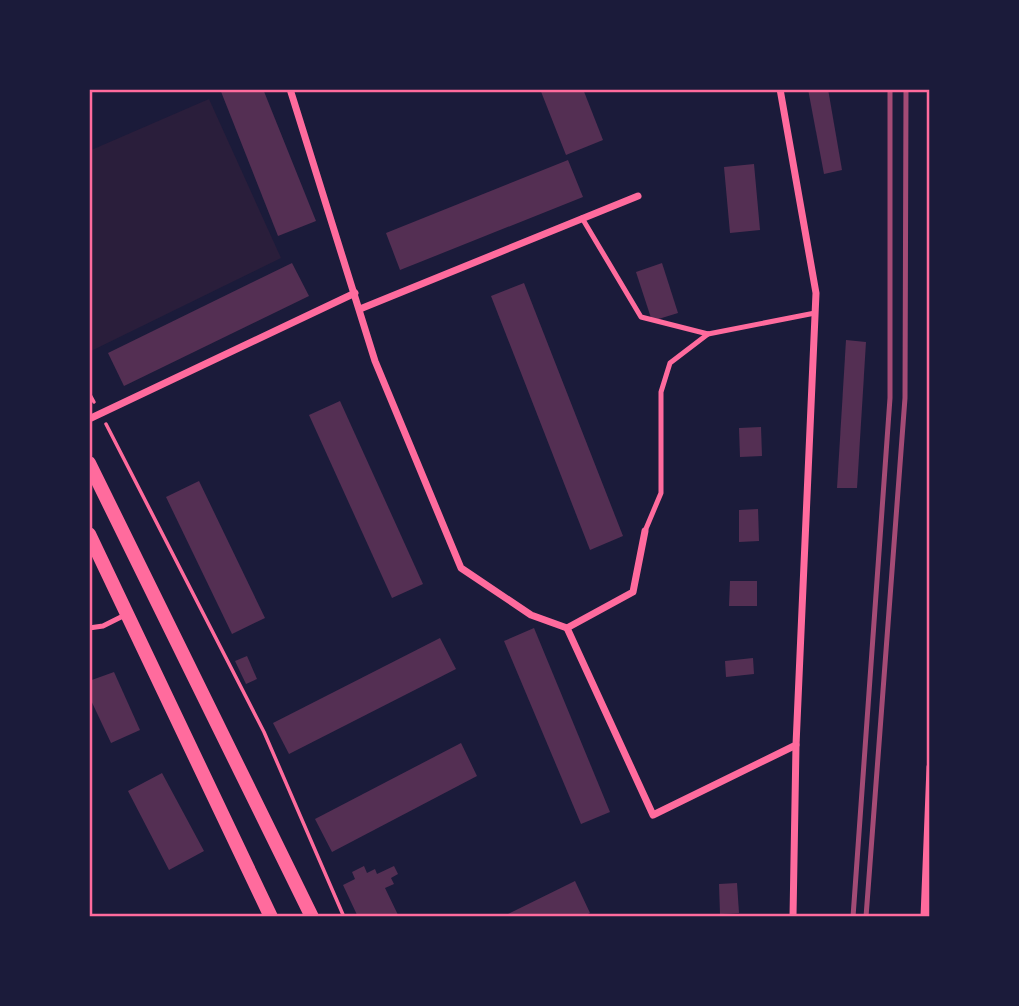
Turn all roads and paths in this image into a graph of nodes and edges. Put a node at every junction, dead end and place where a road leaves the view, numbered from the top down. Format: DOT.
graph roads {
  1 [pos="290,89"];
  2 [pos="780,89"];
  3 [pos="638,196"];
  4 [pos="582,218"];
  5 [pos="355,293"];
  6 [pos="360,309"];
  7 [pos="815,313"];
  8 [pos="708,334"];
  9 [pos="89,393"];
  10 [pos="100,414"];
  11 [pos="89,419"];
  12 [pos="89,463"];
  13 [pos="645,531"];
  14 [pos="89,534"];
  15 [pos="126,615"];
  16 [pos="89,628"];
  17 [pos="567,628"];
  18 [pos="796,745"];
  19 [pos="930,767"];
  20 [pos="271,917"];
  21 [pos="312,917"];
  22 [pos="344,917"];
  23 [pos="793,917"];
  24 [pos="924,917"];
  1 -- 5 [label="street"];
  2 -- 7 [label="street"];
  3 -- 4 [label="street"];
  4 -- 6 [label="street"];
  4 -- 8 [label="lane"];
  5 -- 6 [label="street"];
  5 -- 10 [label="street"];
  6 -- 17 [label="street"];
  7 -- 8 [label="lane"];
  7 -- 18 [label="street"];
  8 -- 13 [label="lane"];
  9 -- 10 [label="path"];
  10 -- 11 [label="street"];
  10 -- 22 [label="path"];
  12 -- 21 [label="main road"];
  13 -- 17 [label="street"];
  14 -- 15 [label="main road"];
  15 -- 16 [label="lane"];
  15 -- 20 [label="main road"];
  17 -- 18 [label="street"];
  18 -- 23 [label="street"];
  19 -- 24 [label="street"];
}
